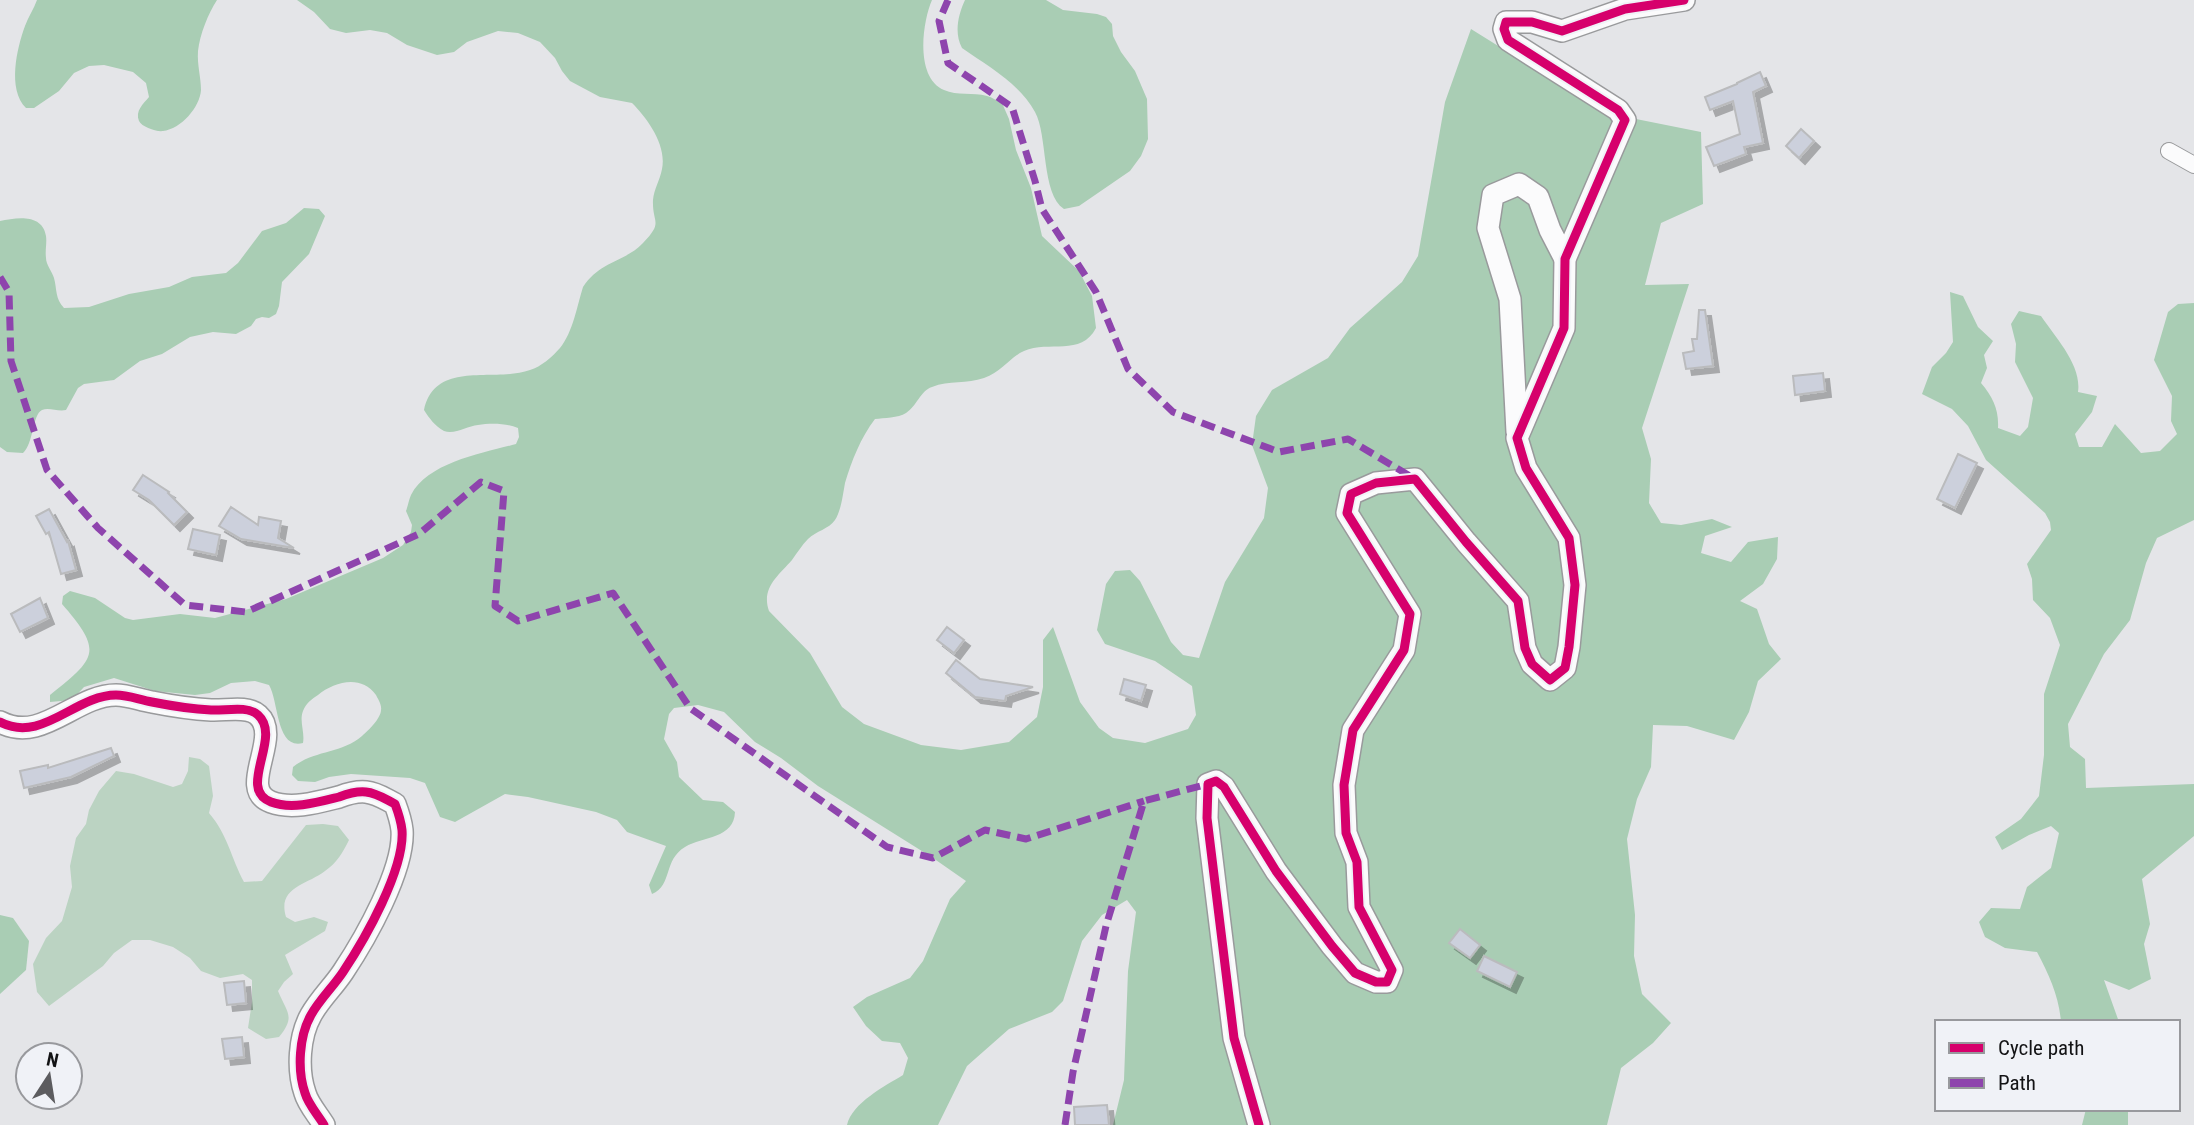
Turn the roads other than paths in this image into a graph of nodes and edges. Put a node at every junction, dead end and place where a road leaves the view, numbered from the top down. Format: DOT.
graph roads {
  1 [pos="1684,0"];
  2 [pos="2169,151"];
  3 [pos="2194,165"];
  4 [pos="1565,259"];
  5 [pos="1517,438"];
  6 [pos="0,722"];
  7 [pos="324,1125"];
  8 [pos="1259,1125"];
  1 -- 4 [label="street"];
  2 -- 3 [label="street"];
  4 -- 5 [label="street"];
  4 -- 5 [label="street"];
  5 -- 8 [label="street"];
  6 -- 7 [label="street"];
}
